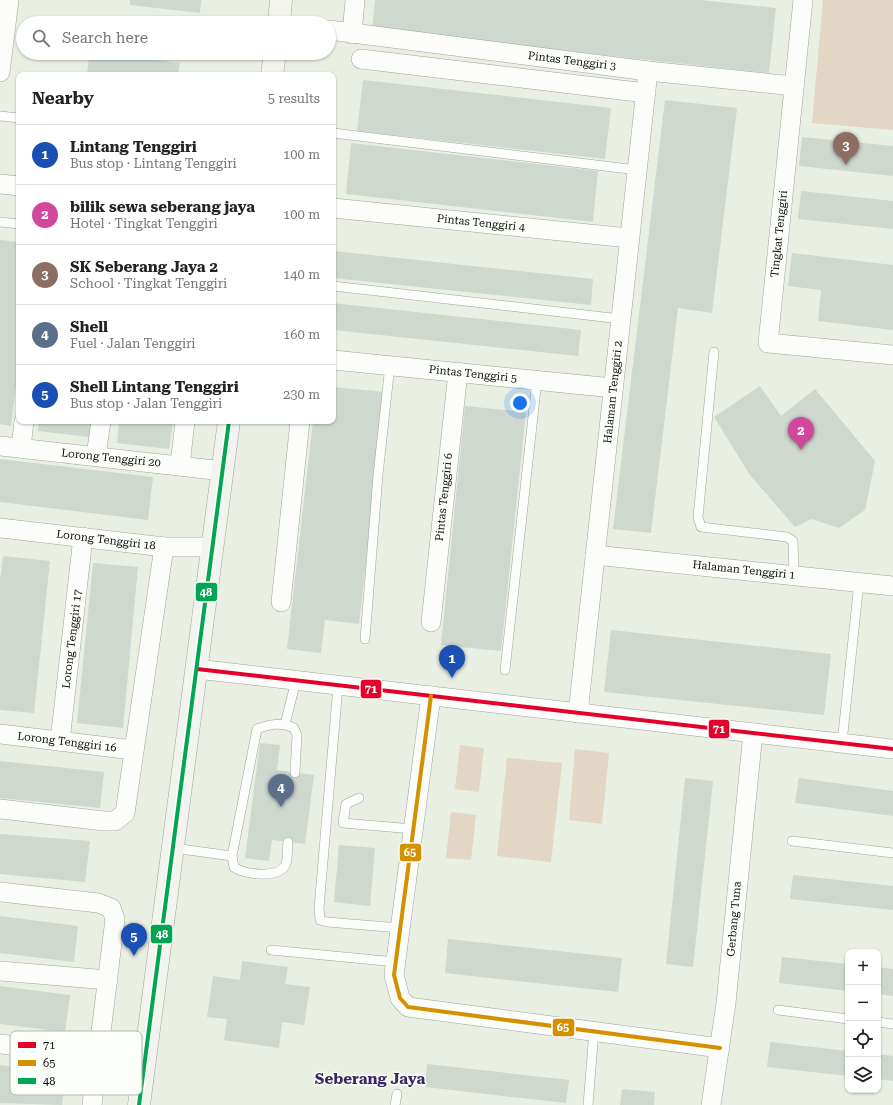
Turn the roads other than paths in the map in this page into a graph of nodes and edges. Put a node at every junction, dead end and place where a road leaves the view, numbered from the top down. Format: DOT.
graph roads {
  1 [pos="9,0"];
  2 [pos="281,0"];
  3 [pos="355,0"];
  4 [pos="799,0"];
  5 [pos="282,16"];
  6 [pos="336,31"];
  7 [pos="352,34"];
  8 [pos="361,59"];
  9 [pos="274,60"];
  10 [pos="648,71"];
  11 [pos="0,72"];
  12 [pos="272,72"];
  13 [pos="794,86"];
  14 [pos="646,93"];
  15 [pos="0,116"];
  16 [pos="16,118"];
  17 [pos="336,133"];
  18 [pos="637,170"];
  19 [pos="0,184"];
  20 [pos="16,186"];
  21 [pos="336,208"];
  22 [pos="0,222"];
  23 [pos="16,224"];
  24 [pos="630,238"];
  25 [pos="336,286"];
  26 [pos="621,318"];
  27 [pos="714,352"];
  28 [pos="893,355"];
  29 [pos="336,360"];
  30 [pos="390,365"];
  31 [pos="458,372"];
  32 [pos="538,380"];
  33 [pos="614,388"];
  34 [pos="24,424"];
  35 [pos="101,424"];
  36 [pos="185,424"];
  37 [pos="229,424"];
  38 [pos="300,424"];
  39 [pos="0,446"];
  40 [pos="21,448"];
  41 [pos="96,456"];
  42 [pos="180,466"];
  43 [pos="222,471"];
  44 [pos="0,528"];
  45 [pos="83,537"];
  46 [pos="164,547"];
  47 [pos="213,547"];
  48 [pos="595,555"];
  49 [pos="794,576"];
  50 [pos="859,582"];
  51 [pos="893,586"];
  52 [pos="281,602"];
  53 [pos="431,622"];
  54 [pos="365,639"];
  55 [pos="197,669"];
  56 [pos="505,670"];
  57 [pos="296,681"];
  58 [pos="338,686"];
  59 [pos="431,696"];
  60 [pos="578,713"];
  61 [pos="285,724"];
  62 [pos="753,733"];
  63 [pos="0,734"];
  64 [pos="60,741"];
  65 [pos="842,743"];
  66 [pos="893,749"];
  67 [pos="133,750"];
  68 [pos="295,773"];
  69 [pos="359,798"];
  70 [pos="0,809"];
  71 [pos="413,829"];
  72 [pos="792,840"];
  73 [pos="288,842"];
  74 [pos="173,848"];
  75 [pos="893,853"];
  76 [pos="232,856"];
  77 [pos="0,892"];
  78 [pos="400,928"];
  79 [pos="271,950"];
  80 [pos="396,962"];
  81 [pos="0,971"];
  82 [pos="108,980"];
  83 [pos="778,1010"];
  84 [pos="845,1019"];
  85 [pos="881,1022"];
  86 [pos="893,1024"];
  87 [pos="101,1031"];
  88 [pos="594,1031"];
  89 [pos="0,1044"];
  90 [pos="10,1045"];
  91 [pos="720,1048"];
  92 [pos="142,1073"];
  93 [pos="397,1094"];
  94 [pos="93,1095"];
  95 [pos="92,1105"];
  96 [pos="395,1105"];
  97 [pos="588,1105"];
  98 [pos="711,1105"];
  1 -- 11 [label="street"];
  2 -- 5 [label="street"];
  3 -- 7 [label="street"];
  4 -- 13 [label="street, Tingkat Tenggiri"];
  6 -- 7 [label="street, Pintas Tenggiri 3"];
  7 -- 10 [label="street, Pintas Tenggiri 3"];
  8 -- 14 [label="street, Pintas Tenggiri 3"];
  9 -- 12 [label="street"];
  10 -- 13 [label="street, Pintas Tenggiri 3"];
  10 -- 14 [label="street, Halaman Tenggiri 2"];
  13 -- 28 [label="street, Tingkat Tenggiri"];
  14 -- 18 [label="street, Halaman Tenggiri 2"];
  15 -- 16 [label="lane"];
  17 -- 18 [label="lane"];
  18 -- 24 [label="street, Halaman Tenggiri 2"];
  19 -- 20 [label="street"];
  21 -- 24 [label="street, Pintas Tenggiri 4"];
  22 -- 23 [label="lane"];
  24 -- 26 [label="street, Halaman Tenggiri 2"];
  25 -- 26 [label="lane"];
  26 -- 33 [label="street, Halaman Tenggiri 2"];
  27 -- 49 [label="lane"];
  29 -- 30 [label="street, Pintas Tenggiri 5"];
  30 -- 31 [label="street, Pintas Tenggiri 5"];
  30 -- 54 [label="lane"];
  31 -- 32 [label="street, Pintas Tenggiri 5"];
  31 -- 53 [label="street, Pintas Tenggiri 6"];
  32 -- 33 [label="street, Pintas Tenggiri 5"];
  32 -- 56 [label="lane"];
  33 -- 48 [label="street, Halaman Tenggiri 2"];
  34 -- 40 [label="street"];
  35 -- 41 [label="street"];
  36 -- 42 [label="street"];
  37 -- 43 [label="street"];
  38 -- 52 [label="street"];
  39 -- 40 [label="street, Lorong Tenggiri 20"];
  40 -- 41 [label="street, Lorong Tenggiri 20"];
  41 -- 42 [label="street, Lorong Tenggiri 20"];
  42 -- 43 [label="street, Lorong Tenggiri 20"];
  43 -- 47 [label="street"];
  44 -- 45 [label="street, Lorong Tenggiri 18"];
  45 -- 46 [label="street, Lorong Tenggiri 18"];
  45 -- 64 [label="street, Lorong Tenggiri 17"];
  46 -- 47 [label="street, Lorong Tenggiri 18"];
  46 -- 67 [label="street"];
  47 -- 55 [label="street"];
  48 -- 49 [label="street, Halaman Tenggiri 1"];
  48 -- 60 [label="street, Halaman Tenggiri 2"];
  49 -- 50 [label="street, Halaman Tenggiri 1"];
  50 -- 51 [label="street, Halaman Tenggiri 1"];
  50 -- 65 [label="lane"];
  55 -- 57 [label="street"];
  55 -- 74 [label="street"];
  57 -- 58 [label="street"];
  57 -- 61 [label="lane"];
  58 -- 59 [label="street"];
  58 -- 78 [label="lane"];
  59 -- 60 [label="street"];
  59 -- 71 [label="street"];
  60 -- 62 [label="street"];
  61 -- 68 [label="lane"];
  61 -- 76 [label="lane"];
  62 -- 65 [label="street"];
  62 -- 91 [label="street, Gerbang Tuna"];
  63 -- 64 [label="street, Lorong Tenggiri 16"];
  64 -- 67 [label="street, Lorong Tenggiri 16"];
  65 -- 66 [label="street"];
  67 -- 70 [label="street"];
  69 -- 71 [label="lane"];
  71 -- 78 [label="street"];
  72 -- 75 [label="lane"];
  73 -- 76 [label="lane"];
  74 -- 76 [label="lane"];
  74 -- 92 [label="street"];
  77 -- 82 [label="street"];
  78 -- 80 [label="street"];
  79 -- 80 [label="lane"];
  80 -- 88 [label="street"];
  81 -- 82 [label="street"];
  82 -- 87 [label="street"];
  83 -- 84 [label="lane"];
  85 -- 86 [label="lane"];
  88 -- 91 [label="street"];
  88 -- 97 [label="lane"];
  89 -- 90 [label="street"];
  91 -- 98 [label="street, Gerbang Tuna"];
  93 -- 96 [label="lane"];
  94 -- 95 [label="street"];
}
